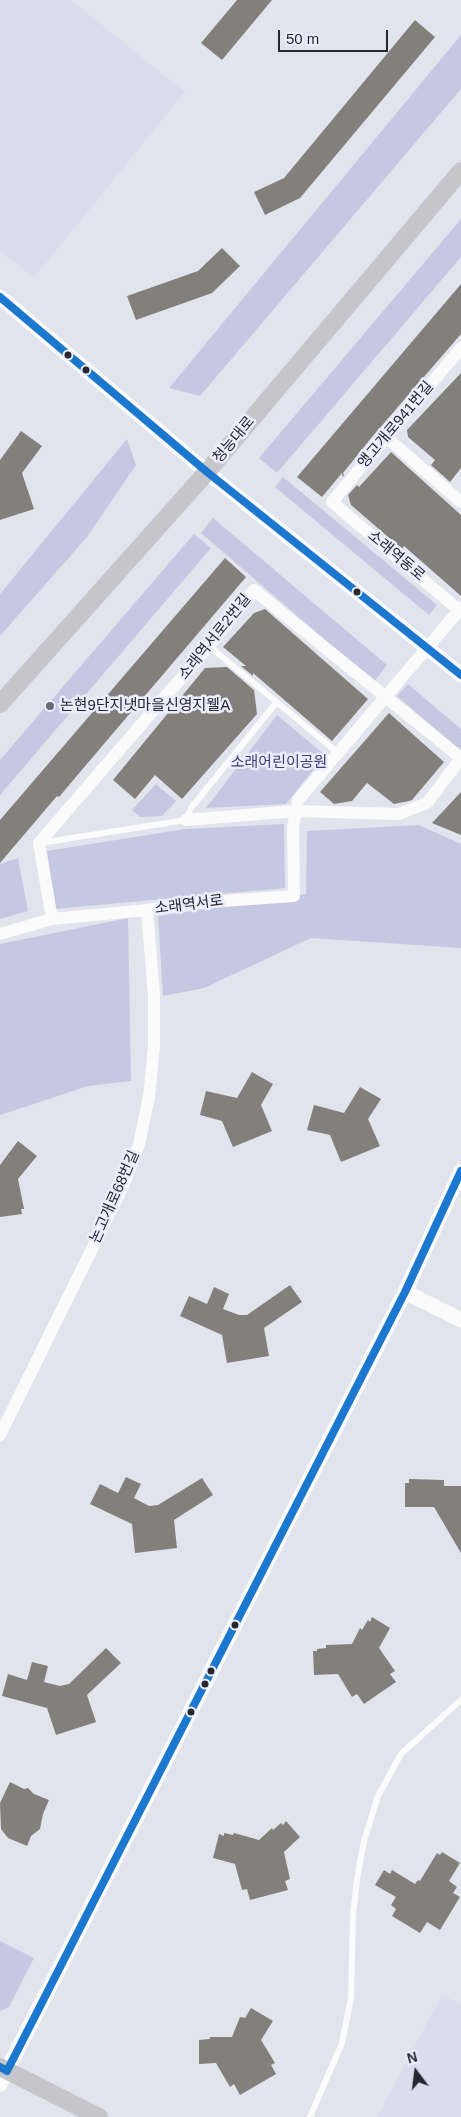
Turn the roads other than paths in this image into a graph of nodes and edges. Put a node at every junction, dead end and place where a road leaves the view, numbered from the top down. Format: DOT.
graph roads {
  1 [pos="461,171"];
  2 [pos="0,297"];
  3 [pos="461,348"];
  4 [pos="386,437"];
  5 [pos="207,472"];
  6 [pos="332,502"];
  7 [pos="461,502"];
  8 [pos="460,610"];
  9 [pos="210,646"];
  10 [pos="427,648"];
  11 [pos="461,675"];
  12 [pos="384,697"];
  13 [pos="276,703"];
  14 [pos="0,704"];
  15 [pos="338,753"];
  16 [pos="295,811"];
  17 [pos="186,820"];
  18 [pos="39,843"];
  19 [pos="146,910"];
  20 [pos="52,919"];
  21 [pos="0,934"];
  22 [pos="461,1171"];
  23 [pos="405,1292"];
  24 [pos="461,1320"];
  25 [pos="0,1435"];
  26 [pos="461,1700"];
  27 [pos="2,2074"];
  28 [pos="100,2117"];
  29 [pos="310,2117"];
  1 -- 5 [label="main road, 청능대로"];
  2 -- 5 [label="street"];
  3 -- 4 [label="street, 앵고개로941번길"];
  4 -- 6 [label="street, 앵고개로941번길"];
  4 -- 7 [label="street"];
  5 -- 10 [label="street"];
  5 -- 14 [label="main road, 청능대로"];
  6 -- 8 [label="street, 소래역동로"];
  8 -- 10 [label="street, 소래역동로"];
  9 -- 12 [label="street, 소래역서로2번길"];
  9 -- 13 [label="lane"];
  9 -- 18 [label="street, 소래역서로2번길"];
  10 -- 11 [label="street"];
  10 -- 12 [label="street, 소래역서로"];
  12 -- 15 [label="street, 소래역서로"];
  12 -- 16 [label="street"];
  13 -- 15 [label="lane"];
  13 -- 17 [label="lane"];
  15 -- 16 [label="street, 소래역서로"];
  16 -- 17 [label="street"];
  16 -- 19 [label="street, 소래역서로"];
  17 -- 18 [label="lane"];
  18 -- 20 [label="street"];
  19 -- 20 [label="street, 소래역서로"];
  19 -- 25 [label="street, 논고개로68번길"];
  20 -- 21 [label="street, 소래역서로"];
  22 -- 23 [label="street"];
  23 -- 24 [label="street"];
  23 -- 27 [label="street"];
  26 -- 29 [label="lane"];
  27 -- 28 [label="main road"];
}
